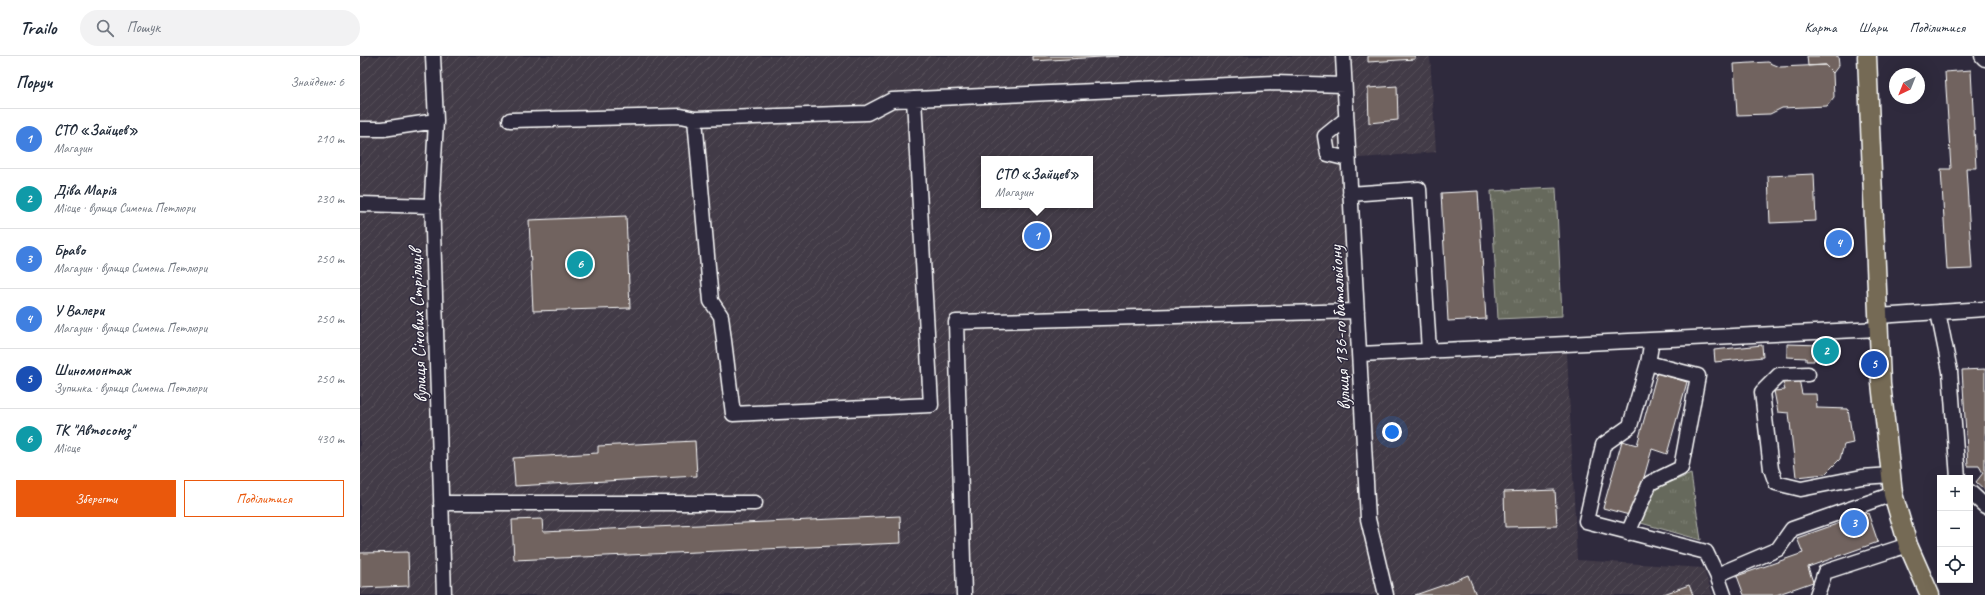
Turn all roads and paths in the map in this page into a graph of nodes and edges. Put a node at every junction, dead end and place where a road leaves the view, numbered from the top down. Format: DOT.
graph roads {
  1 [pos="433,56"];
  2 [pos="1342,56"];
  3 [pos="1867,56"];
  4 [pos="1982,56"];
  5 [pos="1985,59"];
  6 [pos="1344,85"];
  7 [pos="914,99"];
  8 [pos="695,119"];
  9 [pos="1346,119"];
  10 [pos="510,120"];
  11 [pos="436,121"];
  12 [pos="360,129"];
  13 [pos="1348,159"];
  14 [pos="1350,194"];
  15 [pos="360,204"];
  16 [pos="432,206"];
  17 [pos="1985,309"];
  18 [pos="1357,311"];
  19 [pos="1938,312"];
  20 [pos="1878,323"];
  21 [pos="1652,340"];
  22 [pos="1429,351"];
  23 [pos="1360,354"];
  24 [pos="1648,363"];
  25 [pos="1808,374"];
  26 [pos="1958,475"];
  27 [pos="1891,476"];
  28 [pos="1893,494"];
  29 [pos="1973,495"];
  30 [pos="441,503"];
  31 [pos="755,503"];
  32 [pos="1985,506"];
  33 [pos="1628,532"];
  34 [pos="1908,545"];
  35 [pos="1717,575"];
  36 [pos="444,595"];
  37 [pos="964,595"];
  38 [pos="1386,595"];
  39 [pos="1724,595"];
  40 [pos="1817,595"];
  41 [pos="1930,595"];
  1 -- 11 [label="street, вулиця Січових Стрільців"];
  2 -- 6 [label="street, вулиця 136-го батальйону"];
  3 -- 20 [label="main road"];
  4 -- 5 [label="street"];
  6 -- 7 [label="street"];
  6 -- 9 [label="street, вулиця 136-го батальйону"];
  7 -- 8 [label="street"];
  7 -- 8 [label="street"];
  8 -- 10 [label="street"];
  9 -- 13 [label="street, вулиця 136-го батальйону"];
  9 -- 13 [label="street"];
  11 -- 12 [label="street"];
  11 -- 16 [label="street, вулиця Січових Стрільців"];
  13 -- 14 [label="street, вулиця 136-го батальйону"];
  14 -- 18 [label="street, вулиця 136-го батальйону"];
  14 -- 22 [label="street"];
  15 -- 16 [label="street"];
  16 -- 30 [label="street, вулиця Січових Стрільців"];
  17 -- 19 [label="street"];
  18 -- 23 [label="street, вулиця 136-го батальйону"];
  18 -- 37 [label="street"];
  19 -- 20 [label="street"];
  19 -- 26 [label="street"];
  20 -- 21 [label="street"];
  20 -- 27 [label="main road"];
  21 -- 22 [label="street"];
  21 -- 24 [label="street"];
  22 -- 23 [label="street"];
  23 -- 38 [label="street, вулиця 136-го батальйону"];
  24 -- 33 [label="street"];
  24 -- 33 [label="street"];
  25 -- 27 [label="street"];
  27 -- 28 [label="main road"];
  28 -- 34 [label="main road"];
  28 -- 35 [label="street"];
  29 -- 32 [label="street"];
  30 -- 31 [label="street"];
  30 -- 36 [label="street, вулиця Січових Стрільців"];
  33 -- 35 [label="street"];
  34 -- 40 [label="street"];
  34 -- 41 [label="main road"];
  35 -- 39 [label="street"];
}
